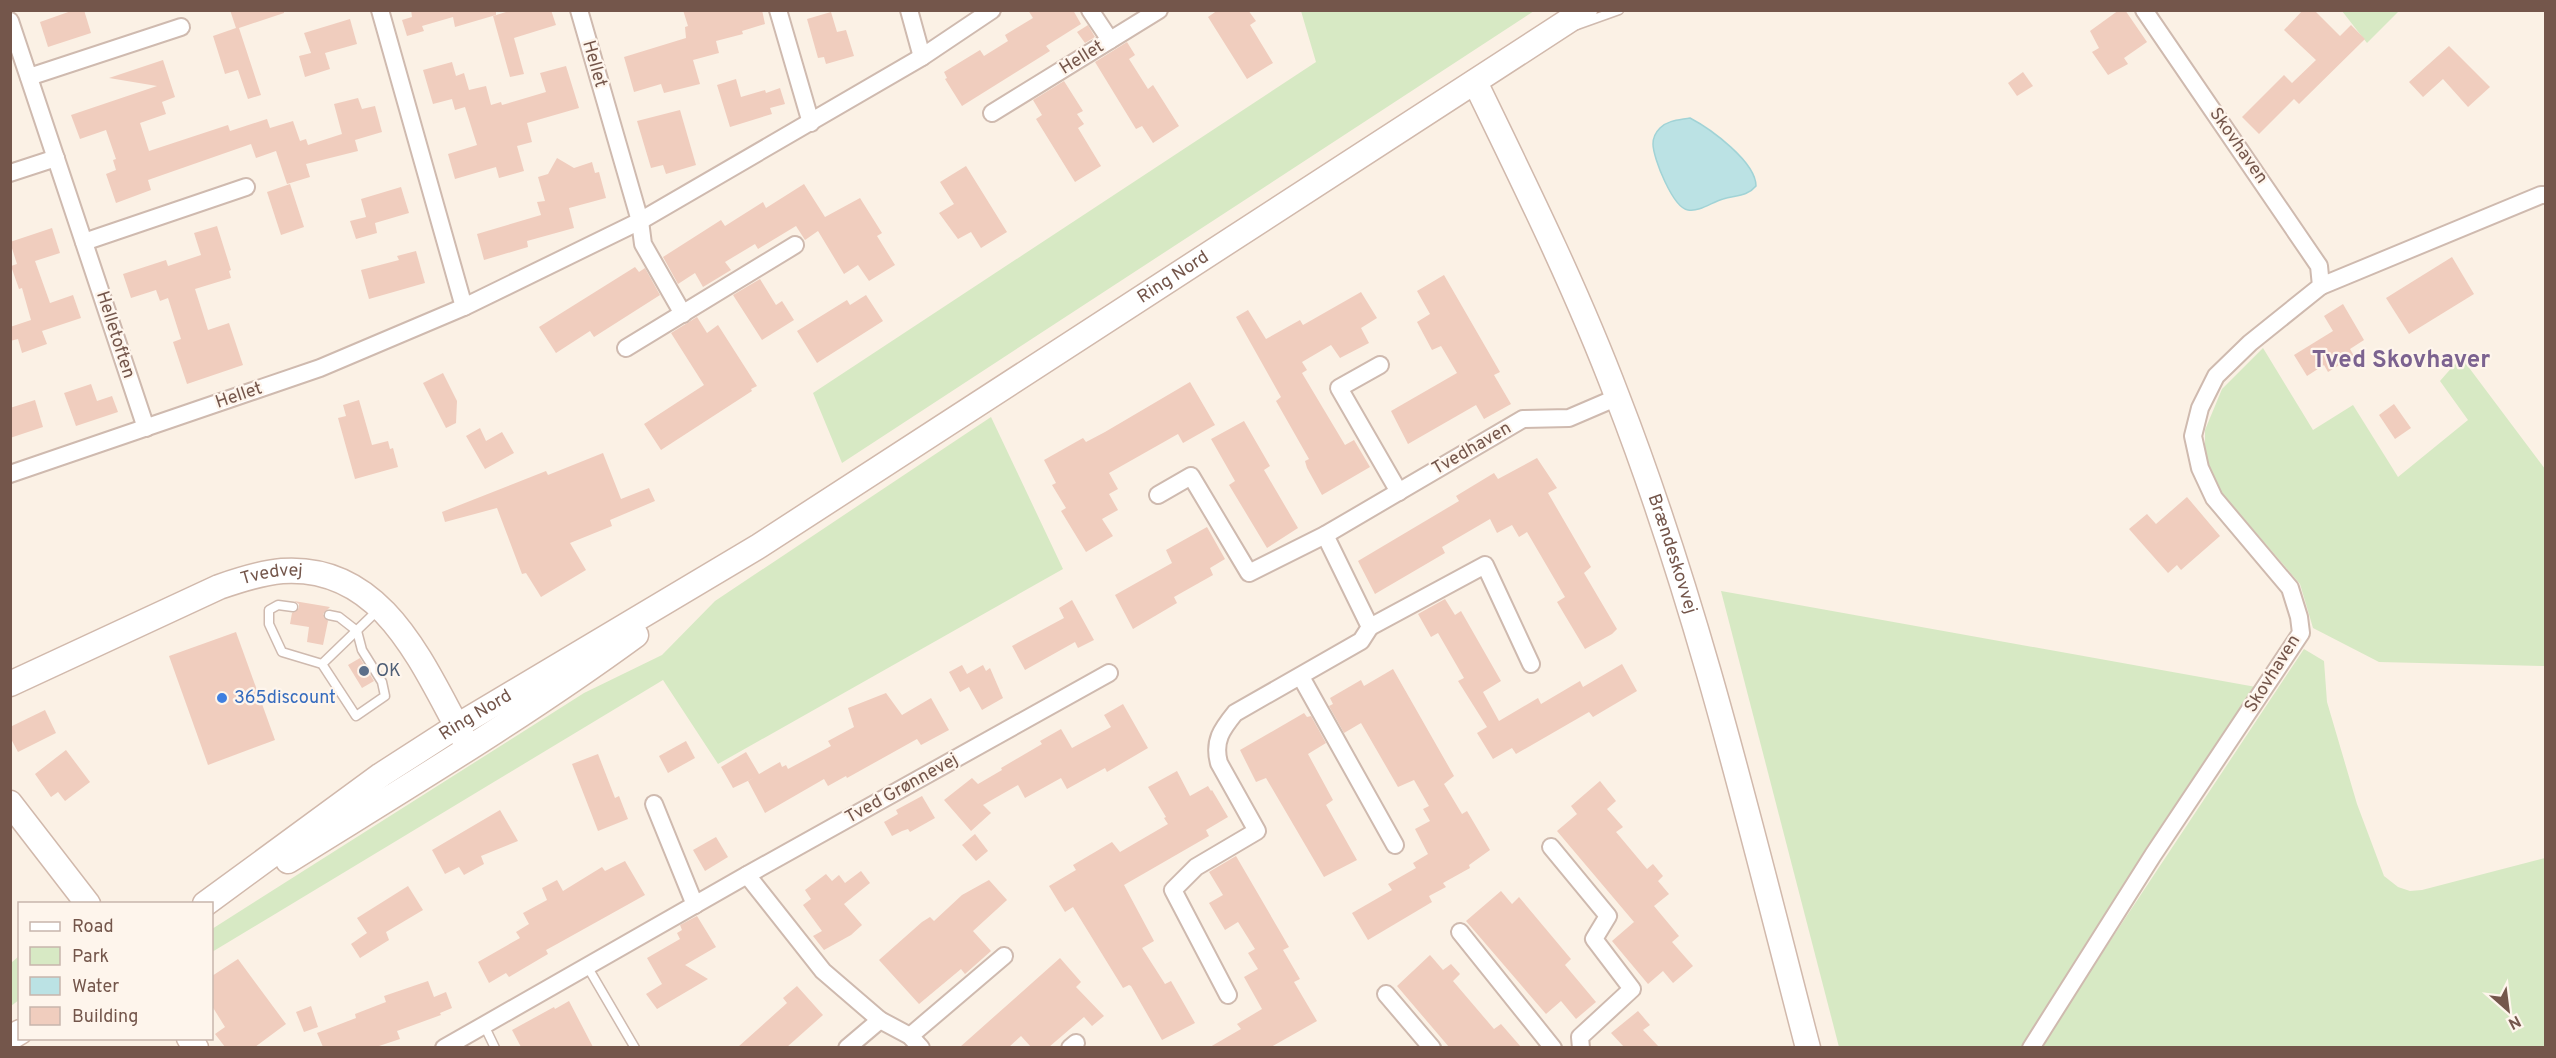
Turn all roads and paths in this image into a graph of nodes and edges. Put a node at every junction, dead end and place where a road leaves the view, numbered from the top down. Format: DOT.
graph roads {
  1 [pos="380,10"];
  2 [pos="579,10"];
  3 [pos="778,10"];
  4 [pos="909,10"];
  5 [pos="992,10"];
  6 [pos="1090,10"];
  7 [pos="1159,10"];
  8 [pos="1585,10"];
  9 [pos="1619,10"];
  10 [pos="2144,10"];
  11 [pos="10,21"];
  12 [pos="181,27"];
  13 [pos="1550,33"];
  14 [pos="1110,40"];
  15 [pos="922,57"];
  16 [pos="29,77"];
  17 [pos="1475,82"];
  18 [pos="992,113"];
  19 [pos="811,123"];
  20 [pos="56,158"];
  21 [pos="10,173"];
  22 [pos="246,187"];
  23 [pos="2546,195"];
  24 [pos="640,221"];
  25 [pos="84,242"];
  26 [pos="795,245"];
  27 [pos="2321,286"];
  28 [pos="464,308"];
  29 [pos="683,314"];
  30 [pos="626,348"];
  31 [pos="1380,365"];
  32 [pos="1618,397"];
  33 [pos="146,428"];
  34 [pos="10,474"];
  35 [pos="1399,492"];
  36 [pos="1158,495"];
  37 [pos="1325,535"];
  38 [pos="759,546"];
  39 [pos="293,607"];
  40 [pos="382,607"];
  41 [pos="329,615"];
  42 [pos="1370,627"];
  43 [pos="357,631"];
  44 [pos="322,664"];
  45 [pos="1531,664"];
  46 [pos="1109,674"];
  47 [pos="1300,677"];
  48 [pos="10,684"];
  49 [pos="457,726"];
  50 [pos="469,748"];
  51 [pos="10,803"];
  52 [pos="654,804"];
  53 [pos="1395,845"];
  54 [pos="1551,847"];
  55 [pos="747,875"];
  56 [pos="87,902"];
  57 [pos="205,902"];
  58 [pos="695,905"];
  59 [pos="213,908"];
  60 [pos="1460,932"];
  61 [pos="1004,956"];
  62 [pos="587,966"];
  63 [pos="1386,994"];
  64 [pos="1228,995"];
  65 [pos="880,1020"];
  66 [pos="484,1025"];
  67 [pos="915,1042"];
  68 [pos="444,1047"];
  69 [pos="495,1047"];
  70 [pos="634,1047"];
  71 [pos="847,1047"];
  72 [pos="1432,1047"];
  73 [pos="1553,1047"];
  74 [pos="1581,1047"];
  75 [pos="1808,1047"];
  76 [pos="2031,1047"];
  1 -- 28 [label="street"];
  2 -- 24 [label="street, Hellet"];
  3 -- 19 [label="street"];
  4 -- 15 [label="street"];
  5 -- 15 [label="street, Hellet"];
  6 -- 14 [label="street, Hellet"];
  7 -- 14 [label="street, Hellet"];
  8 -- 13 [label="main road, Ring Nord"];
  9 -- 13 [label="lane"];
  10 -- 27 [label="street, Skovhaven"];
  11 -- 16 [label="street, Helletoften"];
  12 -- 16 [label="street"];
  13 -- 17 [label="main road, Ring Nord"];
  14 -- 18 [label="street, Hellet"];
  15 -- 19 [label="street, Hellet"];
  16 -- 20 [label="street, Helletoften"];
  17 -- 32 [label="main road, Brændeskovvej"];
  17 -- 38 [label="main road, Ring Nord"];
  19 -- 24 [label="street, Hellet"];
  20 -- 21 [label="street"];
  20 -- 25 [label="street, Helletoften"];
  22 -- 25 [label="street"];
  23 -- 27 [label="street, Skovhaven"];
  24 -- 28 [label="street, Hellet"];
  24 -- 29 [label="street, Hellet"];
  25 -- 33 [label="street, Helletoften"];
  26 -- 29 [label="street"];
  27 -- 76 [label="street, Skovhaven"];
  28 -- 33 [label="street, Hellet"];
  29 -- 30 [label="street"];
  31 -- 35 [label="street"];
  32 -- 35 [label="street, Tvedhaven"];
  32 -- 75 [label="main road, Brændeskovvej"];
  33 -- 34 [label="street, Hellet"];
  35 -- 37 [label="street, Tvedhaven"];
  36 -- 37 [label="street, Tvedhaven"];
  37 -- 42 [label="street"];
  38 -- 49 [label="main road, Ring Nord"];
  38 -- 50 [label="main road, Ring Nord"];
  39 -- 44 [label="lane"];
  40 -- 43 [label="lane"];
  40 -- 48 [label="main road, Tvedvej"];
  40 -- 49 [label="main road, Tvedvej"];
  41 -- 43 [label="lane"];
  42 -- 45 [label="street"];
  42 -- 47 [label="street"];
  43 -- 44 [label="lane"];
  43 -- 44 [label="lane"];
  46 -- 55 [label="street, Tved Grønnevej"];
  47 -- 53 [label="street"];
  47 -- 64 [label="street"];
  49 -- 50 [label="main road, Tvedvej"];
  49 -- 57 [label="main road, Ring Nord"];
  50 -- 59 [label="main road, Ring Nord"];
  51 -- 56 [label="main road"];
  52 -- 58 [label="street"];
  54 -- 74 [label="street"];
  55 -- 58 [label="street, Tved Grønnevej"];
  55 -- 65 [label="street"];
  58 -- 62 [label="street, Tved Grønnevej"];
  60 -- 73 [label="street"];
  61 -- 67 [label="street"];
  62 -- 66 [label="street, Tved Grønnevej"];
  62 -- 70 [label="lane"];
  63 -- 72 [label="street"];
  65 -- 67 [label="street"];
  65 -- 71 [label="street"];
  66 -- 68 [label="street, Tved Grønnevej"];
  66 -- 69 [label="lane"];
}
